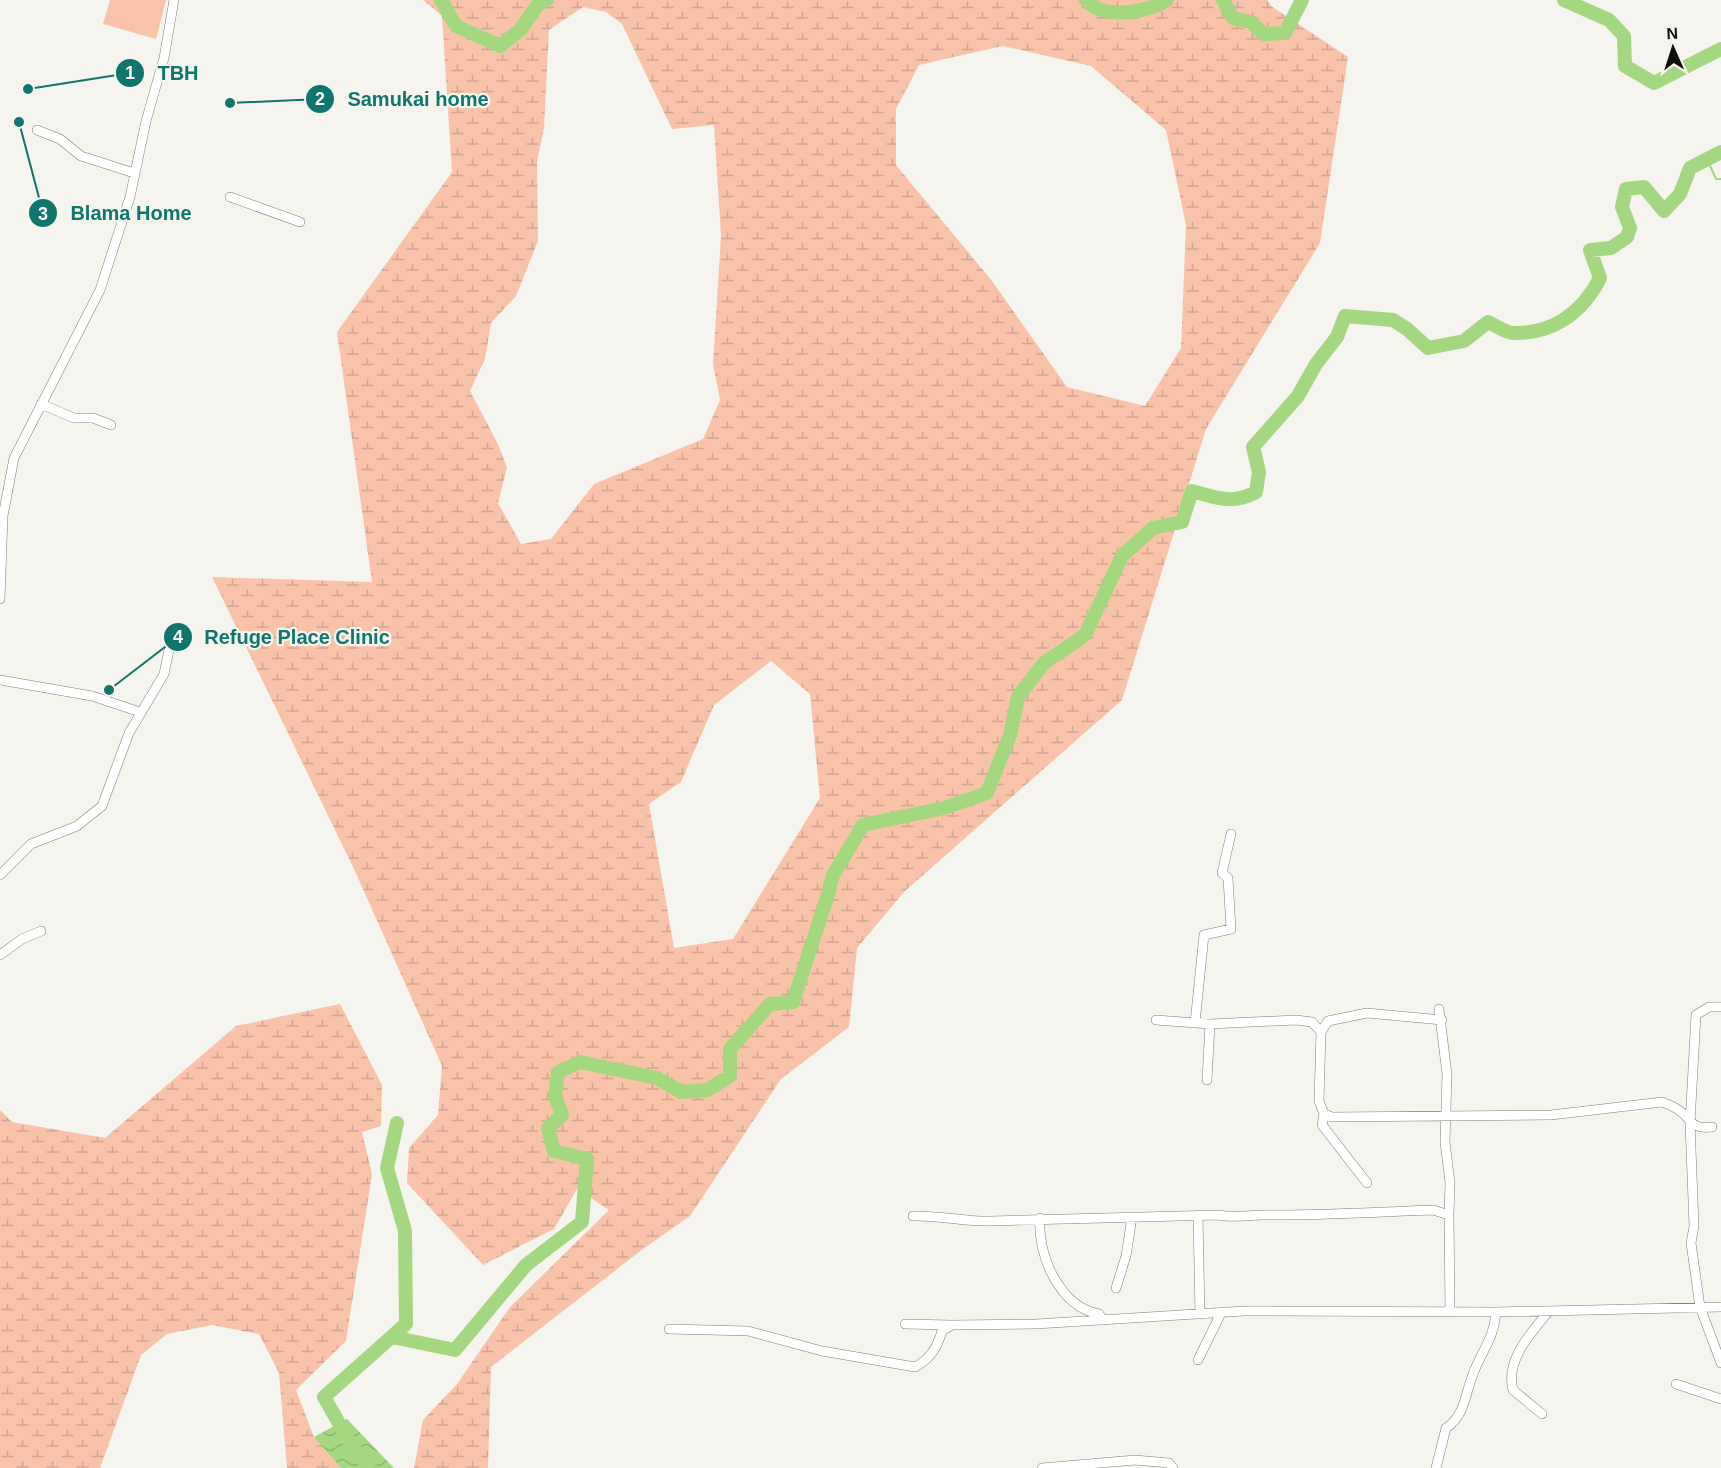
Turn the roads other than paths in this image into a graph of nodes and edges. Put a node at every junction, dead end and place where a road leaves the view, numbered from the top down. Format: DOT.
graph roads {
  1 [pos="174,0"];
  2 [pos="37,130"];
  3 [pos="134,173"];
  4 [pos="230,197"];
  5 [pos="300,222"];
  6 [pos="41,404"];
  7 [pos="111,425"];
  8 [pos="0,599"];
  9 [pos="169,650"];
  10 [pos="0,680"];
  11 [pos="140,712"];
  12 [pos="1231,834"];
  13 [pos="0,875"];
  14 [pos="41,931"];
  15 [pos="0,955"];
  16 [pos="1721,1007"];
  17 [pos="1439,1009"];
  18 [pos="1156,1020"];
  19 [pos="1442,1020"];
  20 [pos="1195,1023"];
  21 [pos="1210,1024"];
  22 [pos="1321,1032"];
  23 [pos="1207,1080"];
  24 [pos="1324,1114"];
  25 [pos="1448,1114"];
  26 [pos="1690,1123"];
  27 [pos="1712,1127"];
  28 [pos="1367,1183"];
  29 [pos="1449,1215"];
  30 [pos="913,1216"];
  31 [pos="1198,1216"];
  32 [pos="1132,1217"];
  33 [pos="1040,1218"];
  34 [pos="1116,1288"];
  35 [pos="1700,1307"];
  36 [pos="1721,1307"];
  37 [pos="1450,1311"];
  38 [pos="1549,1311"];
  39 [pos="1496,1312"];
  40 [pos="1221,1313"];
  41 [pos="1200,1314"];
  42 [pos="1103,1320"];
  43 [pos="905,1324"];
  44 [pos="952,1325"];
  45 [pos="669,1329"];
  46 [pos="1198,1360"];
  47 [pos="1721,1363"];
  48 [pos="1676,1384"];
  49 [pos="1721,1399"];
  50 [pos="1542,1414"];
  51 [pos="1042,1468"];
  52 [pos="1173,1468"];
  53 [pos="1436,1468"];
  1 -- 3 [label="street"];
  2 -- 3 [label="street"];
  3 -- 6 [label="street"];
  4 -- 5 [label="street"];
  6 -- 7 [label="street"];
  6 -- 8 [label="street"];
  9 -- 11 [label="street"];
  10 -- 11 [label="street"];
  11 -- 13 [label="street"];
  12 -- 20 [label="street"];
  14 -- 15 [label="street"];
  16 -- 26 [label="street"];
  17 -- 19 [label="street"];
  18 -- 20 [label="street"];
  19 -- 22 [label="street"];
  19 -- 25 [label="street"];
  20 -- 21 [label="street"];
  21 -- 22 [label="street"];
  21 -- 23 [label="street"];
  22 -- 24 [label="street"];
  24 -- 25 [label="street"];
  24 -- 28 [label="street"];
  25 -- 26 [label="street"];
  25 -- 29 [label="street"];
  26 -- 27 [label="street"];
  26 -- 35 [label="street"];
  29 -- 31 [label="street"];
  29 -- 37 [label="street"];
  30 -- 33 [label="street"];
  31 -- 32 [label="street"];
  31 -- 41 [label="street"];
  32 -- 33 [label="street"];
  32 -- 34 [label="street"];
  33 -- 42 [label="street"];
  35 -- 36 [label="street"];
  35 -- 38 [label="street"];
  35 -- 47 [label="street"];
  37 -- 39 [label="street"];
  37 -- 40 [label="street"];
  38 -- 39 [label="street"];
  38 -- 50 [label="street"];
  39 -- 53 [label="street"];
  40 -- 41 [label="street"];
  40 -- 46 [label="street"];
  41 -- 42 [label="street"];
  42 -- 44 [label="street"];
  43 -- 44 [label="street"];
  44 -- 45 [label="street"];
  48 -- 49 [label="street"];
  51 -- 52 [label="street"];
}
